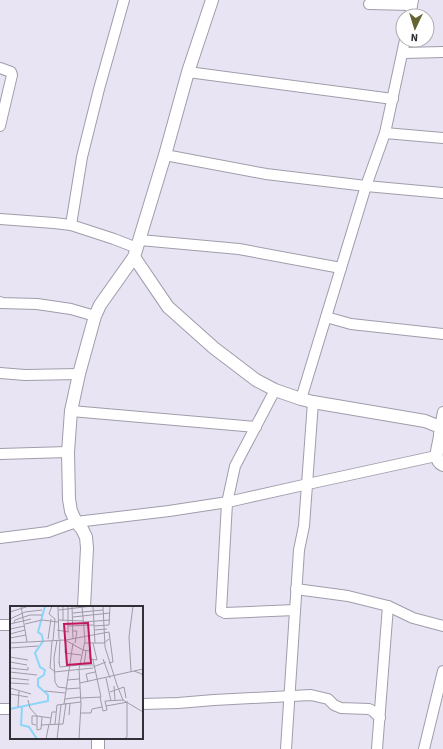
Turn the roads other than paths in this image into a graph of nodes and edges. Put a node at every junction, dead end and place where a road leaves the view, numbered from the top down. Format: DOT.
graph roads {
  1 [pos="124,0"];
  2 [pos="212,0"];
  3 [pos="412,2"];
  4 [pos="369,4"];
  5 [pos="404,48"];
  6 [pos="443,52"];
  7 [pos="403,53"];
  8 [pos="0,68"];
  9 [pos="188,72"];
  10 [pos="393,99"];
  11 [pos="0,126"];
  12 [pos="385,133"];
  13 [pos="443,138"];
  14 [pos="165,155"];
  15 [pos="366,186"];
  16 [pos="443,193"];
  17 [pos="0,219"];
  18 [pos="71,226"];
  19 [pos="137,249"];
  20 [pos="341,268"];
  21 [pos="0,302"];
  22 [pos="95,316"];
  23 [pos="326,317"];
  24 [pos="443,334"];
  25 [pos="0,373"];
  26 [pos="79,374"];
  27 [pos="275,390"];
  28 [pos="301,399"];
  29 [pos="313,402"];
  30 [pos="71,411"];
  31 [pos="443,412"];
  32 [pos="256,427"];
  33 [pos="440,427"];
  34 [pos="68,452"];
  35 [pos="0,454"];
  36 [pos="439,461"];
  37 [pos="308,484"];
  38 [pos="228,502"];
  39 [pos="76,522"];
  40 [pos="0,538"];
  41 [pos="296,588"];
  42 [pos="84,606"];
  43 [pos="388,606"];
  44 [pos="295,610"];
  45 [pos="443,626"];
  46 [pos="443,670"];
  47 [pos="290,696"];
  48 [pos="143,704"];
  49 [pos="380,718"];
  50 [pos="286,749"];
  51 [pos="377,749"];
  52 [pos="424,749"];
  1 -- 18 [label="street"];
  2 -- 9 [label="street"];
  3 -- 4 [label="street"];
  5 -- 7 [label="street"];
  6 -- 7 [label="street"];
  7 -- 10 [label="street"];
  8 -- 11 [label="street"];
  9 -- 10 [label="street"];
  9 -- 14 [label="street"];
  10 -- 12 [label="street"];
  12 -- 13 [label="street"];
  12 -- 15 [label="street"];
  14 -- 15 [label="street"];
  14 -- 19 [label="street"];
  15 -- 16 [label="street"];
  15 -- 20 [label="street"];
  17 -- 18 [label="street"];
  18 -- 19 [label="street"];
  19 -- 20 [label="street"];
  19 -- 22 [label="street"];
  19 -- 27 [label="street"];
  20 -- 23 [label="street"];
  21 -- 22 [label="street"];
  22 -- 26 [label="street"];
  23 -- 24 [label="street"];
  23 -- 28 [label="street"];
  25 -- 26 [label="street"];
  26 -- 30 [label="street"];
  27 -- 28 [label="street"];
  27 -- 32 [label="street"];
  28 -- 29 [label="street"];
  29 -- 33 [label="street"];
  29 -- 37 [label="street"];
  30 -- 32 [label="street"];
  30 -- 34 [label="street"];
  31 -- 33 [label="street"];
  32 -- 38 [label="street"];
  33 -- 36 [label="street"];
  34 -- 35 [label="street"];
  34 -- 39 [label="street"];
  36 -- 37 [label="street"];
  37 -- 38 [label="street"];
  37 -- 41 [label="street"];
  38 -- 39 [label="street"];
  38 -- 44 [label="street"];
  39 -- 40 [label="street"];
  39 -- 42 [label="street"];
  41 -- 43 [label="street"];
  41 -- 44 [label="street"];
  43 -- 45 [label="street"];
  43 -- 49 [label="street"];
  44 -- 47 [label="street"];
  46 -- 52 [label="street"];
  47 -- 48 [label="street"];
  47 -- 49 [label="street"];
  47 -- 50 [label="street"];
  49 -- 51 [label="street"];
}
